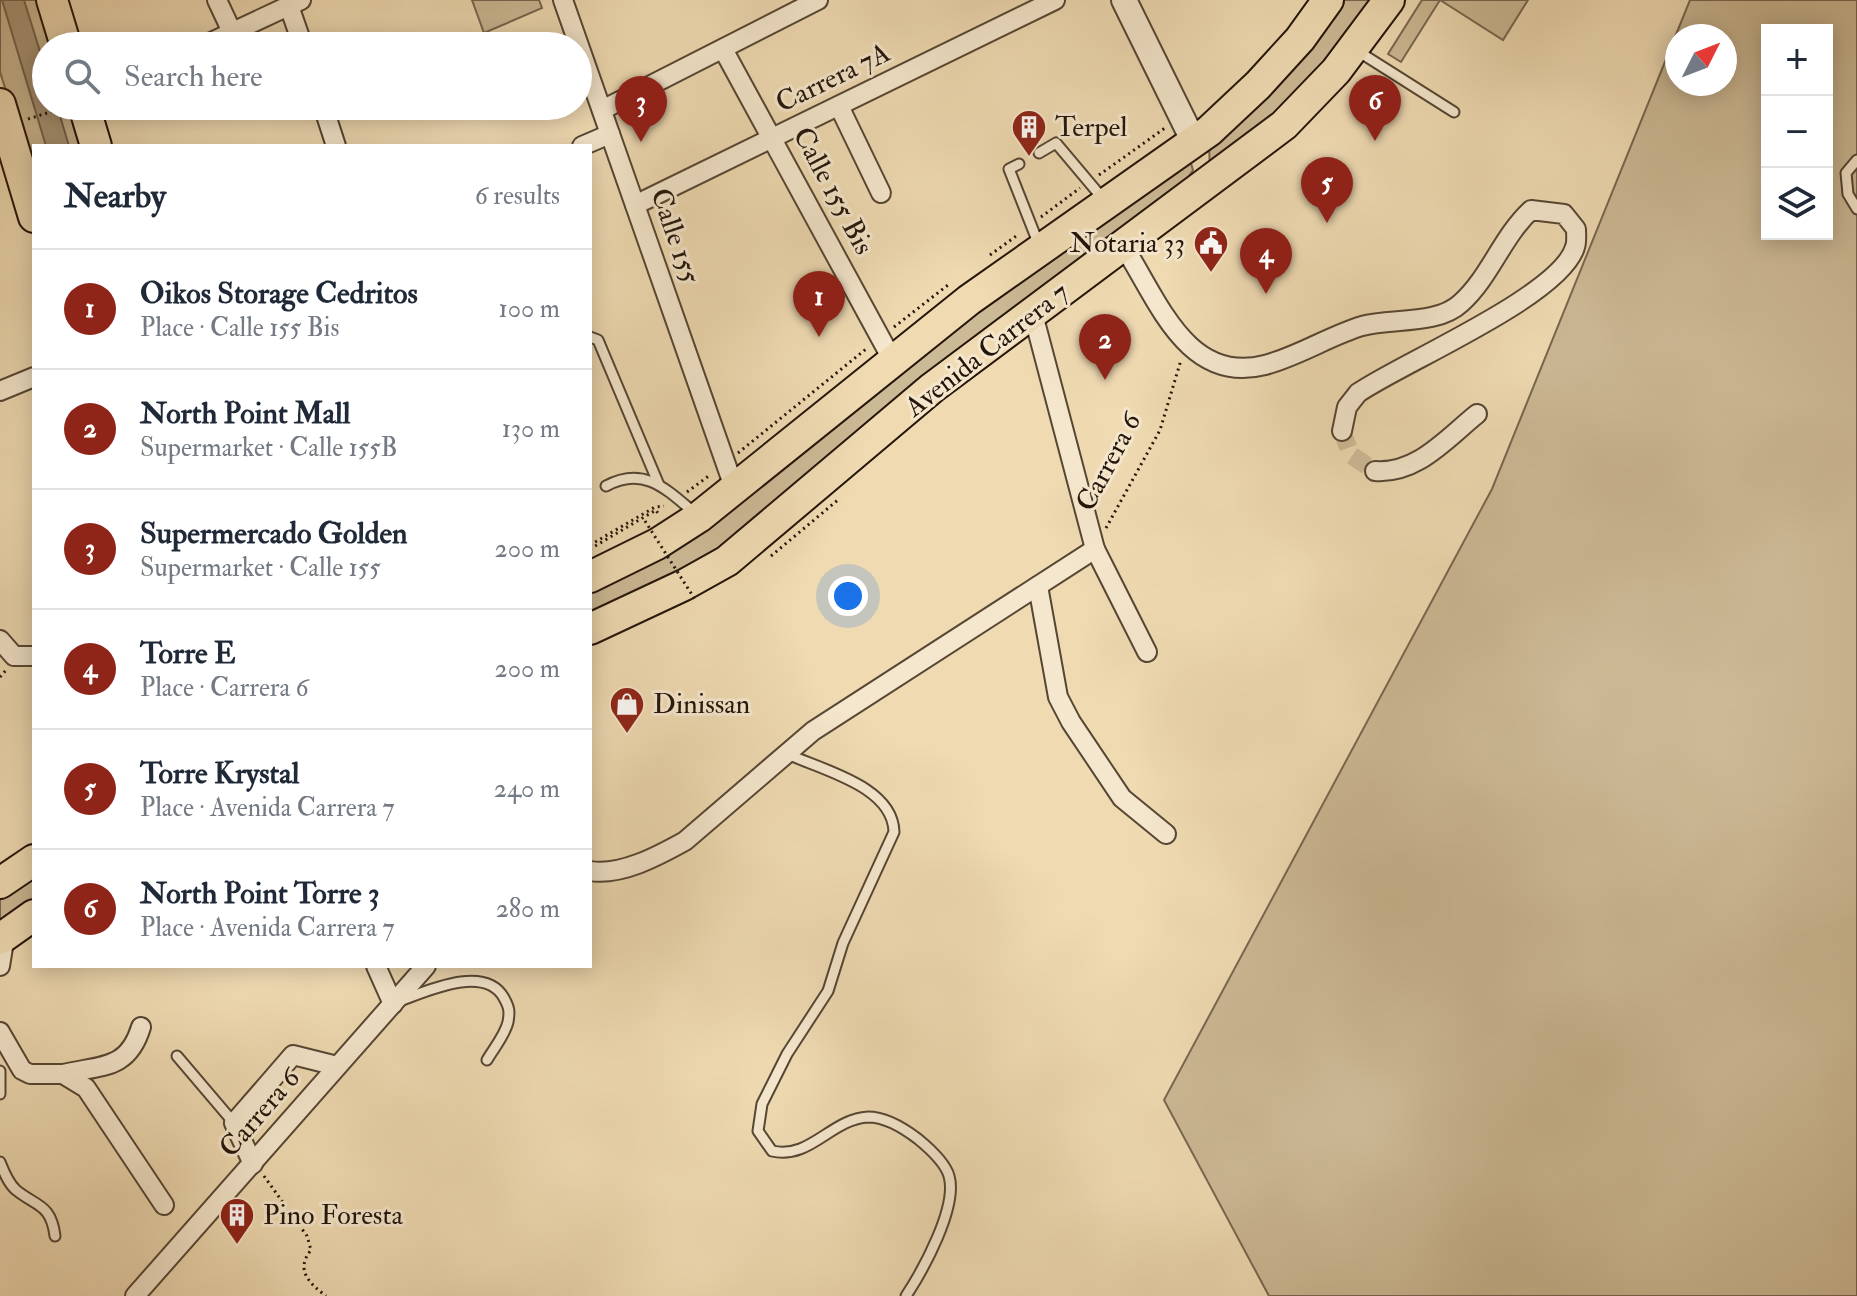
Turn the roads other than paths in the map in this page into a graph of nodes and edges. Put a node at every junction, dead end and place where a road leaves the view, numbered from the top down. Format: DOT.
graph roads {
  1 [pos="52,0"];
  2 [pos="217,0"];
  3 [pos="563,0"];
  4 [pos="818,0"];
  5 [pos="1055,0"];
  6 [pos="1124,0"];
  7 [pos="1328,0"];
  8 [pos="1389,0"];
  9 [pos="295,3"];
  10 [pos="62,32"];
  11 [pos="232,32"];
  12 [pos="300,32"];
  13 [pos="574,32"];
  14 [pos="1354,48"];
  15 [pos="723,49"];
  16 [pos="592,82"];
  17 [pos="0,104"];
  18 [pos="839,106"];
  19 [pos="602,110"];
  20 [pos="1454,112"];
  21 [pos="80,120"];
  22 [pos="328,120"];
  23 [pos="610,134"];
  24 [pos="773,138"];
  25 [pos="1194,142"];
  26 [pos="95,144"];
  27 [pos="335,144"];
  28 [pos="587,144"];
  29 [pos="1039,153"];
  30 [pos="1857,160"];
  31 [pos="1019,164"];
  32 [pos="881,193"];
  33 [pos="1106,202"];
  34 [pos="635,205"];
  35 [pos="1857,209"];
  36 [pos="32,210"];
  37 [pos="1148,228"];
  38 [pos="1124,247"];
  39 [pos="1041,250"];
  40 [pos="1033,314"];
  41 [pos="592,338"];
  42 [pos="893,361"];
  43 [pos="32,378"];
  44 [pos="0,391"];
  45 [pos="1477,414"];
  46 [pos="1342,431"];
  47 [pos="1375,471"];
  48 [pos="659,485"];
  49 [pos="606,486"];
  50 [pos="735,490"];
  51 [pos="699,517"];
  52 [pos="1095,549"];
  53 [pos="592,576"];
  54 [pos="1038,586"];
  55 [pos="592,628"];
  56 [pos="0,640"];
  57 [pos="1147,652"];
  58 [pos="32,656"];
  59 [pos="785,753"];
  60 [pos="1166,834"];
  61 [pos="32,861"];
  62 [pos="592,871"];
  63 [pos="0,883"];
  64 [pos="32,916"];
  65 [pos="2,937"];
  66 [pos="0,966"];
  67 [pos="377,968"];
  68 [pos="424,968"];
  69 [pos="393,1004"];
  70 [pos="141,1027"];
  71 [pos="0,1032"];
  72 [pos="177,1056"];
  73 [pos="487,1060"];
  74 [pos="337,1066"];
  75 [pos="0,1071"];
  76 [pos="63,1074"];
  77 [pos="0,1094"];
  78 [pos="234,1123"];
  79 [pos="0,1162"];
  80 [pos="253,1164"];
  81 [pos="164,1205"];
  82 [pos="55,1236"];
  83 [pos="135,1296"];
  84 [pos="906,1296"];
  1 -- 10 [label="main road"];
  2 -- 11 [label="street"];
  3 -- 13 [label="street, Calle 155"];
  4 -- 15 [label="street"];
  5 -- 18 [label="street, Carrera 7A"];
  6 -- 25 [label="street"];
  7 -- 25 [label="main road, Avenida Carrera 7"];
  8 -- 14 [label="main road, Avenida Carrera 7"];
  9 -- 11 [label="street"];
  9 -- 12 [label="street"];
  14 -- 20 [label="lane"];
  14 -- 37 [label="main road, Avenida Carrera 7"];
  15 -- 19 [label="street"];
  15 -- 24 [label="street, Calle 155 Bis"];
  16 -- 19 [label="street, Calle 155"];
  17 -- 36 [label="main road"];
  18 -- 24 [label="street, Carrera 7A"];
  18 -- 32 [label="street"];
  19 -- 23 [label="street, Calle 155"];
  21 -- 26 [label="main road"];
  22 -- 27 [label="street"];
  23 -- 28 [label="street"];
  23 -- 34 [label="street, Calle 155"];
  24 -- 34 [label="street, Carrera 7A"];
  24 -- 42 [label="street, Calle 155 Bis"];
  25 -- 33 [label="main road, Avenida Carrera 7"];
  25 -- 37 [label="main road"];
  29 -- 33 [label="lane"];
  30 -- 35 [label="lane"];
  31 -- 39 [label="lane"];
  33 -- 39 [label="main road, Avenida Carrera 7"];
  34 -- 50 [label="street, Calle 155"];
  37 -- 38 [label="main road, Avenida Carrera 7"];
  38 -- 40 [label="main road, Avenida Carrera 7"];
  38 -- 46 [label="street"];
  39 -- 42 [label="main road, Avenida Carrera 7"];
  40 -- 52 [label="street"];
  40 -- 55 [label="main road, Avenida Carrera 7"];
  41 -- 48 [label="lane"];
  42 -- 50 [label="main road, Avenida Carrera 7"];
  43 -- 44 [label="street"];
  45 -- 47 [label="street"];
  48 -- 49 [label="lane"];
  48 -- 51 [label="lane"];
  50 -- 51 [label="main road, Avenida Carrera 7"];
  51 -- 53 [label="main road, Avenida Carrera 7"];
  52 -- 54 [label="street, Carrera 6"];
  52 -- 57 [label="street"];
  54 -- 59 [label="street, Carrera 6"];
  54 -- 60 [label="street"];
  56 -- 58 [label="street"];
  59 -- 62 [label="street, Carrera 6"];
  59 -- 84 [label="lane"];
  61 -- 63 [label="main road"];
  64 -- 65 [label="main road"];
  65 -- 66 [label="street"];
  67 -- 69 [label="street"];
  68 -- 69 [label="street, Carrera 6"];
  69 -- 73 [label="lane"];
  69 -- 74 [label="street, Carrera 6"];
  70 -- 76 [label="street"];
  71 -- 76 [label="street"];
  72 -- 78 [label="lane"];
  74 -- 78 [label="street"];
  74 -- 80 [label="street, Carrera 6"];
  75 -- 77 [label="lane"];
  76 -- 81 [label="street"];
  78 -- 80 [label="street"];
  79 -- 82 [label="lane"];
  80 -- 83 [label="street, Carrera 6"];
}
